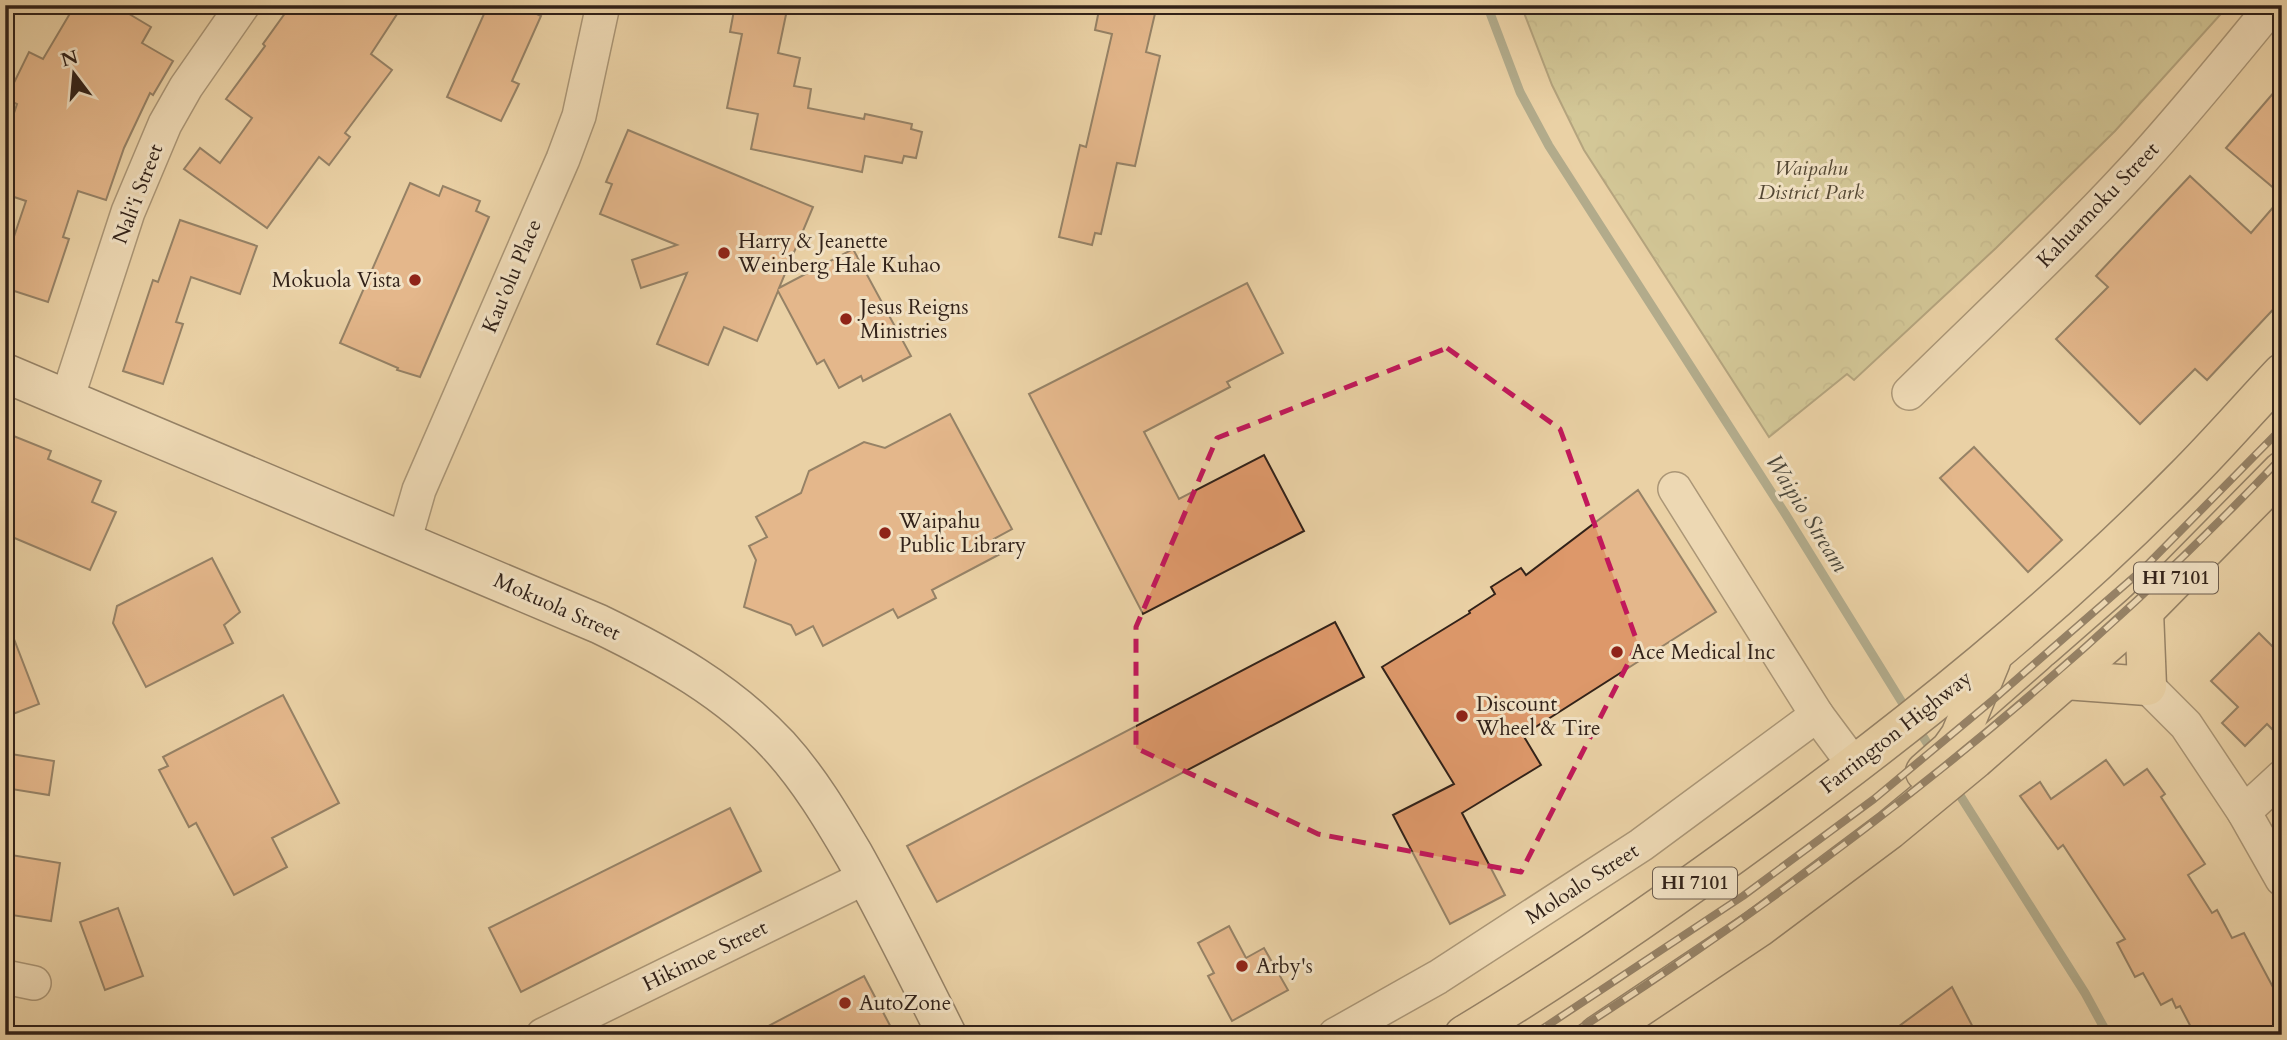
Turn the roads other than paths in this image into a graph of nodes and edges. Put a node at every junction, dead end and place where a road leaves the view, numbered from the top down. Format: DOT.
graph roads {
  1 [pos="243,5"];
  2 [pos="603,5"];
  3 [pos="2273,5"];
  4 [pos="5,373"];
  5 [pos="2282,373"];
  6 [pos="1909,393"];
  7 [pos="67,399"];
  8 [pos="2282,471"];
  9 [pos="1675,489"];
  10 [pos="404,542"];
  11 [pos="2144,611"];
  12 [pos="1993,656"];
  13 [pos="2066,680"];
  14 [pos="2147,686"];
  15 [pos="1817,715"];
  16 [pos="1968,747"];
  17 [pos="1855,766"];
  18 [pos="2282,777"];
  19 [pos="2244,812"];
  20 [pos="866,877"];
  21 [pos="2282,879"];
  22 [pos="543,1035"];
  23 [pos="947,1035"];
  24 [pos="1335,1035"];
  25 [pos="1464,1035"];
  26 [pos="1598,1035"];
  1 -- 7 [label="street, Nali'i Street"];
  2 -- 10 [label="street, Kau'olu Place"];
  3 -- 6 [label="street, Kahuamoku Street"];
  4 -- 7 [label="street, Mokuola Street"];
  5 -- 12 [label="main road, Farrington Highway / HI 7101"];
  7 -- 10 [label="street, Mokuola Street"];
  8 -- 11 [label="main road, HI 7101"];
  9 -- 15 [label="street"];
  10 -- 20 [label="street, Mokuola Street"];
  11 -- 13 [label="main road, HI 7101"];
  11 -- 14 [label="main road"];
  12 -- 16 [label="main road"];
  12 -- 17 [label="main road, Farrington Highway / HI 7101"];
  13 -- 14 [label="main road"];
  13 -- 16 [label="main road, HI 7101"];
  14 -- 19 [label="street"];
  15 -- 17 [label="street"];
  15 -- 24 [label="street, Moloalo Street"];
  16 -- 26 [label="main road, HI 7101"];
  17 -- 25 [label="main road, Farrington Highway / HI 7101"];
  18 -- 19 [label="street"];
  19 -- 21 [label="street"];
  20 -- 22 [label="street, Hikimoe Street"];
  20 -- 23 [label="street, Mokuola Street"];
}
